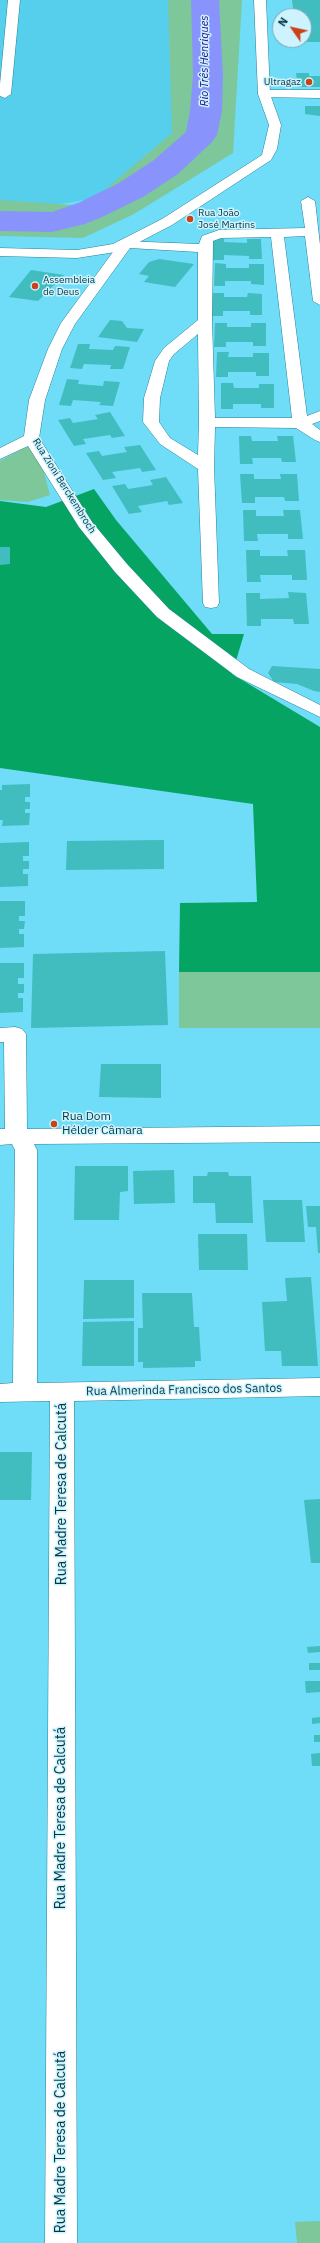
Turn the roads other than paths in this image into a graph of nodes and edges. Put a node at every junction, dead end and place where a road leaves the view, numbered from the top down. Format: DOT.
graph roads {
  1 [pos="14,0"];
  2 [pos="260,0"];
  3 [pos="5,94"];
  4 [pos="264,94"];
  5 [pos="320,94"];
  6 [pos="308,201"];
  7 [pos="277,232"];
  8 [pos="312,232"];
  9 [pos="126,244"];
  10 [pos="205,248"];
  11 [pos="0,252"];
  12 [pos="320,301"];
  13 [pos="205,321"];
  14 [pos="320,416"];
  15 [pos="207,422"];
  16 [pos="300,423"];
  17 [pos="320,437"];
  18 [pos="31,438"];
  19 [pos="0,454"];
  20 [pos="206,467"];
  21 [pos="211,603"];
  22 [pos="320,712"];
  23 [pos="7,1034"];
  24 [pos="320,1134"];
  25 [pos="10,1137"];
  26 [pos="320,1387"];
  27 [pos="62,1392"];
  28 [pos="0,1393"];
  29 [pos="25,1393"];
  30 [pos="61,2243"];
  1 -- 3 [label="street"];
  2 -- 4 [label="street"];
  4 -- 5 [label="street"];
  4 -- 9 [label="street"];
  6 -- 8 [label="street"];
  7 -- 8 [label="street"];
  7 -- 10 [label="street"];
  7 -- 16 [label="street"];
  8 -- 12 [label="street"];
  9 -- 10 [label="street"];
  9 -- 11 [label="street"];
  9 -- 18 [label="street, Rua Zioni Berckembroch"];
  10 -- 13 [label="street"];
  13 -- 15 [label="street"];
  13 -- 20 [label="street"];
  14 -- 16 [label="street"];
  15 -- 16 [label="street"];
  15 -- 20 [label="street"];
  16 -- 17 [label="street"];
  18 -- 19 [label="street"];
  18 -- 22 [label="street, Rua Zioni Berckembroch"];
  20 -- 21 [label="street"];
  23 -- 25 [label="street"];
  24 -- 25 [label="street"];
  25 -- 29 [label="street"];
  26 -- 27 [label="street, Rua Almerinda Francisco dos Santos"];
  27 -- 29 [label="street, Rua Almerinda Francisco dos Santos"];
  27 -- 30 [label="street, Rua Madre Teresa de Calcutá"];
  28 -- 29 [label="street, Rua Almerinda Francisco dos Santos"];
}
